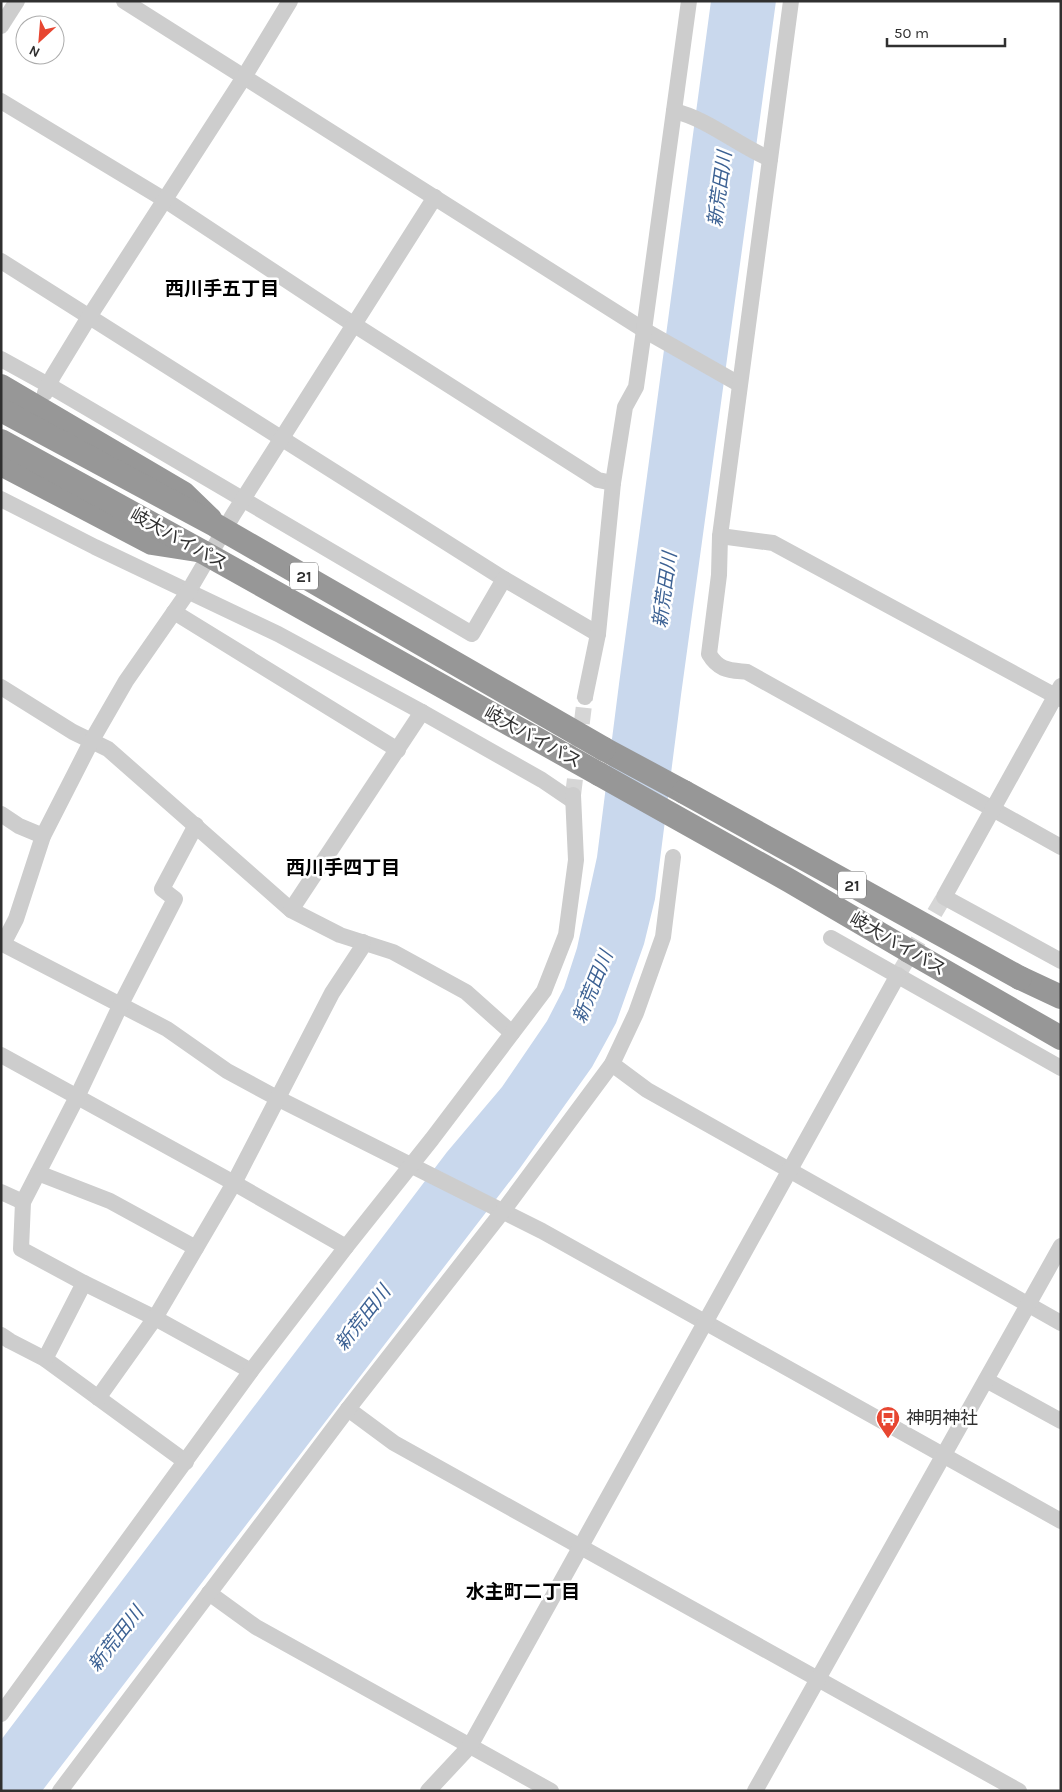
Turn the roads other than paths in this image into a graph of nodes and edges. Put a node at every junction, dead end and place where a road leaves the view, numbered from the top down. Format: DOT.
graph roads {
  1 [pos="17,1"];
  2 [pos="124,1"];
  3 [pos="290,1"];
  4 [pos="689,1"];
  5 [pos="791,1"];
  6 [pos="2,25"];
  7 [pos="244,77"];
  8 [pos="1,101"];
  9 [pos="681,113"];
  10 [pos="763,156"];
  11 [pos="436,197"];
  12 [pos="166,200"];
  13 [pos="1,262"];
  14 [pos="89,317"];
  15 [pos="353,324"];
  16 [pos="648,332"];
  17 [pos="1,360"];
  18 [pos="733,381"];
  19 [pos="1,386"];
  20 [pos="50,386"];
  21 [pos="42,401"];
  22 [pos="1,410"];
  23 [pos="282,440"];
  24 [pos="1,441"];
  25 [pos="1,464"];
  26 [pos="613,483"];
  27 [pos="1,499"];
  28 [pos="243,500"];
  29 [pos="215,525"];
  30 [pos="720,536"];
  31 [pos="201,551"];
  32 [pos="504,579"];
  33 [pos="188,592"];
  34 [pos="174,612"];
  35 [pos="598,634"];
  36 [pos="1,686"];
  37 [pos="1059,694"];
  38 [pos="585,697"];
  39 [pos="422,712"];
  40 [pos="92,740"];
  41 [pos="398,750"];
  42 [pos="992,809"];
  43 [pos="1,814"];
  44 [pos="196,825"];
  45 [pos="43,836"];
  46 [pos="1061,848"];
  47 [pos="673,857"];
  48 [pos="290,910"];
  49 [pos="831,938"];
  50 [pos="363,942"];
  51 [pos="2,943"];
  52 [pos="1061,961"];
  53 [pos="898,976"];
  54 [pos="1061,997"];
  55 [pos="121,1004"];
  56 [pos="512,1033"];
  57 [pos="1061,1038"];
  58 [pos="1,1055"];
  59 [pos="612,1064"];
  60 [pos="1061,1068"];
  61 [pos="77,1097"];
  62 [pos="277,1098"];
  63 [pos="417,1169"];
  64 [pos="790,1171"];
  65 [pos="38,1173"];
  66 [pos="234,1183"];
  67 [pos="1,1192"];
  68 [pos="23,1202"];
  69 [pos="499,1209"];
  70 [pos="1061,1246"];
  71 [pos="346,1247"];
  72 [pos="196,1248"];
  73 [pos="84,1283"];
  74 [pos="1028,1305"];
  75 [pos="156,1318"];
  76 [pos="706,1323"];
  77 [pos="1061,1323"];
  78 [pos="1,1334"];
  79 [pos="45,1359"];
  80 [pos="251,1371"];
  81 [pos="986,1380"];
  82 [pos="98,1398"];
  83 [pos="348,1409"];
  84 [pos="1061,1421"];
  85 [pos="943,1456"];
  86 [pos="186,1462"];
  87 [pos="1061,1521"];
  88 [pos="582,1546"];
  89 [pos="209,1593"];
  90 [pos="818,1678"];
  91 [pos="1,1714"];
  92 [pos="470,1746"];
  93 [pos="60,1791"];
  94 [pos="428,1791"];
  95 [pos="551,1791"];
  96 [pos="755,1791"];
  97 [pos="1019,1791"];
  1 -- 6 [label="street"];
  2 -- 7 [label="street"];
  3 -- 7 [label="street"];
  4 -- 9 [label="street"];
  5 -- 10 [label="street"];
  7 -- 11 [label="street"];
  7 -- 12 [label="street"];
  8 -- 12 [label="street"];
  9 -- 10 [label="street"];
  9 -- 16 [label="street"];
  10 -- 18 [label="street"];
  11 -- 15 [label="street"];
  11 -- 16 [label="street"];
  12 -- 14 [label="street"];
  12 -- 15 [label="street"];
  13 -- 14 [label="street"];
  14 -- 20 [label="street"];
  14 -- 23 [label="street"];
  15 -- 23 [label="street"];
  15 -- 26 [label="street"];
  16 -- 18 [label="street"];
  16 -- 26 [label="street"];
  17 -- 20 [label="street"];
  18 -- 30 [label="street"];
  19 -- 29 [label="highway, 21"];
  20 -- 21 [label="street"];
  20 -- 28 [label="street"];
  22 -- 29 [label="highway, 岐大バイパス / 21, bridge"];
  23 -- 28 [label="street"];
  23 -- 32 [label="street"];
  24 -- 31 [label="highway, 岐大バイパス / 21, bridge"];
  25 -- 31 [label="highway, 21"];
  26 -- 35 [label="street"];
  27 -- 33 [label="street"];
  28 -- 32 [label="street"];
  28 -- 33 [label="street"];
  29 -- 54 [label="highway, 岐大バイパス / 21, bridge"];
  30 -- 37 [label="street"];
  30 -- 42 [label="street"];
  31 -- 57 [label="highway, 岐大バイパス / 21, bridge"];
  32 -- 35 [label="street"];
  33 -- 34 [label="street"];
  33 -- 39 [label="street"];
  34 -- 40 [label="street"];
  34 -- 41 [label="street"];
  35 -- 38 [label="street"];
  36 -- 40 [label="street"];
  37 -- 42 [label="street"];
  39 -- 41 [label="street"];
  39 -- 56 [label="street"];
  40 -- 44 [label="street"];
  40 -- 45 [label="street"];
  41 -- 48 [label="street"];
  42 -- 46 [label="street"];
  42 -- 52 [label="street"];
  43 -- 45 [label="street"];
  44 -- 48 [label="street"];
  44 -- 55 [label="street"];
  45 -- 51 [label="street"];
  47 -- 59 [label="street"];
  48 -- 50 [label="street"];
  49 -- 53 [label="street"];
  50 -- 56 [label="street"];
  50 -- 62 [label="street"];
  51 -- 55 [label="street"];
  53 -- 60 [label="street"];
  53 -- 64 [label="street"];
  55 -- 61 [label="street"];
  55 -- 62 [label="street"];
  56 -- 63 [label="street"];
  58 -- 61 [label="street"];
  59 -- 64 [label="street"];
  59 -- 69 [label="street"];
  61 -- 65 [label="street"];
  61 -- 66 [label="street"];
  62 -- 63 [label="street"];
  62 -- 66 [label="street"];
  63 -- 69 [label="street"];
  63 -- 71 [label="street"];
  64 -- 74 [label="street"];
  64 -- 76 [label="street"];
  65 -- 68 [label="street"];
  65 -- 72 [label="street"];
  66 -- 71 [label="street"];
  66 -- 72 [label="street"];
  67 -- 68 [label="street"];
  68 -- 73 [label="street"];
  69 -- 76 [label="street"];
  69 -- 83 [label="street"];
  70 -- 74 [label="street"];
  71 -- 80 [label="street"];
  72 -- 75 [label="street"];
  73 -- 75 [label="street"];
  73 -- 79 [label="street"];
  74 -- 77 [label="street"];
  74 -- 81 [label="street"];
  75 -- 80 [label="street"];
  75 -- 82 [label="street"];
  76 -- 85 [label="street"];
  76 -- 88 [label="street"];
  78 -- 79 [label="street"];
  79 -- 82 [label="street"];
  80 -- 86 [label="street"];
  81 -- 84 [label="street"];
  81 -- 85 [label="street"];
  82 -- 86 [label="street"];
  83 -- 88 [label="street"];
  83 -- 89 [label="street"];
  85 -- 87 [label="street"];
  85 -- 90 [label="street"];
  86 -- 91 [label="street"];
  88 -- 90 [label="street"];
  88 -- 92 [label="street"];
  89 -- 92 [label="street"];
  89 -- 93 [label="street"];
  90 -- 96 [label="street"];
  90 -- 97 [label="street"];
  92 -- 94 [label="street"];
  92 -- 95 [label="street"];
}
